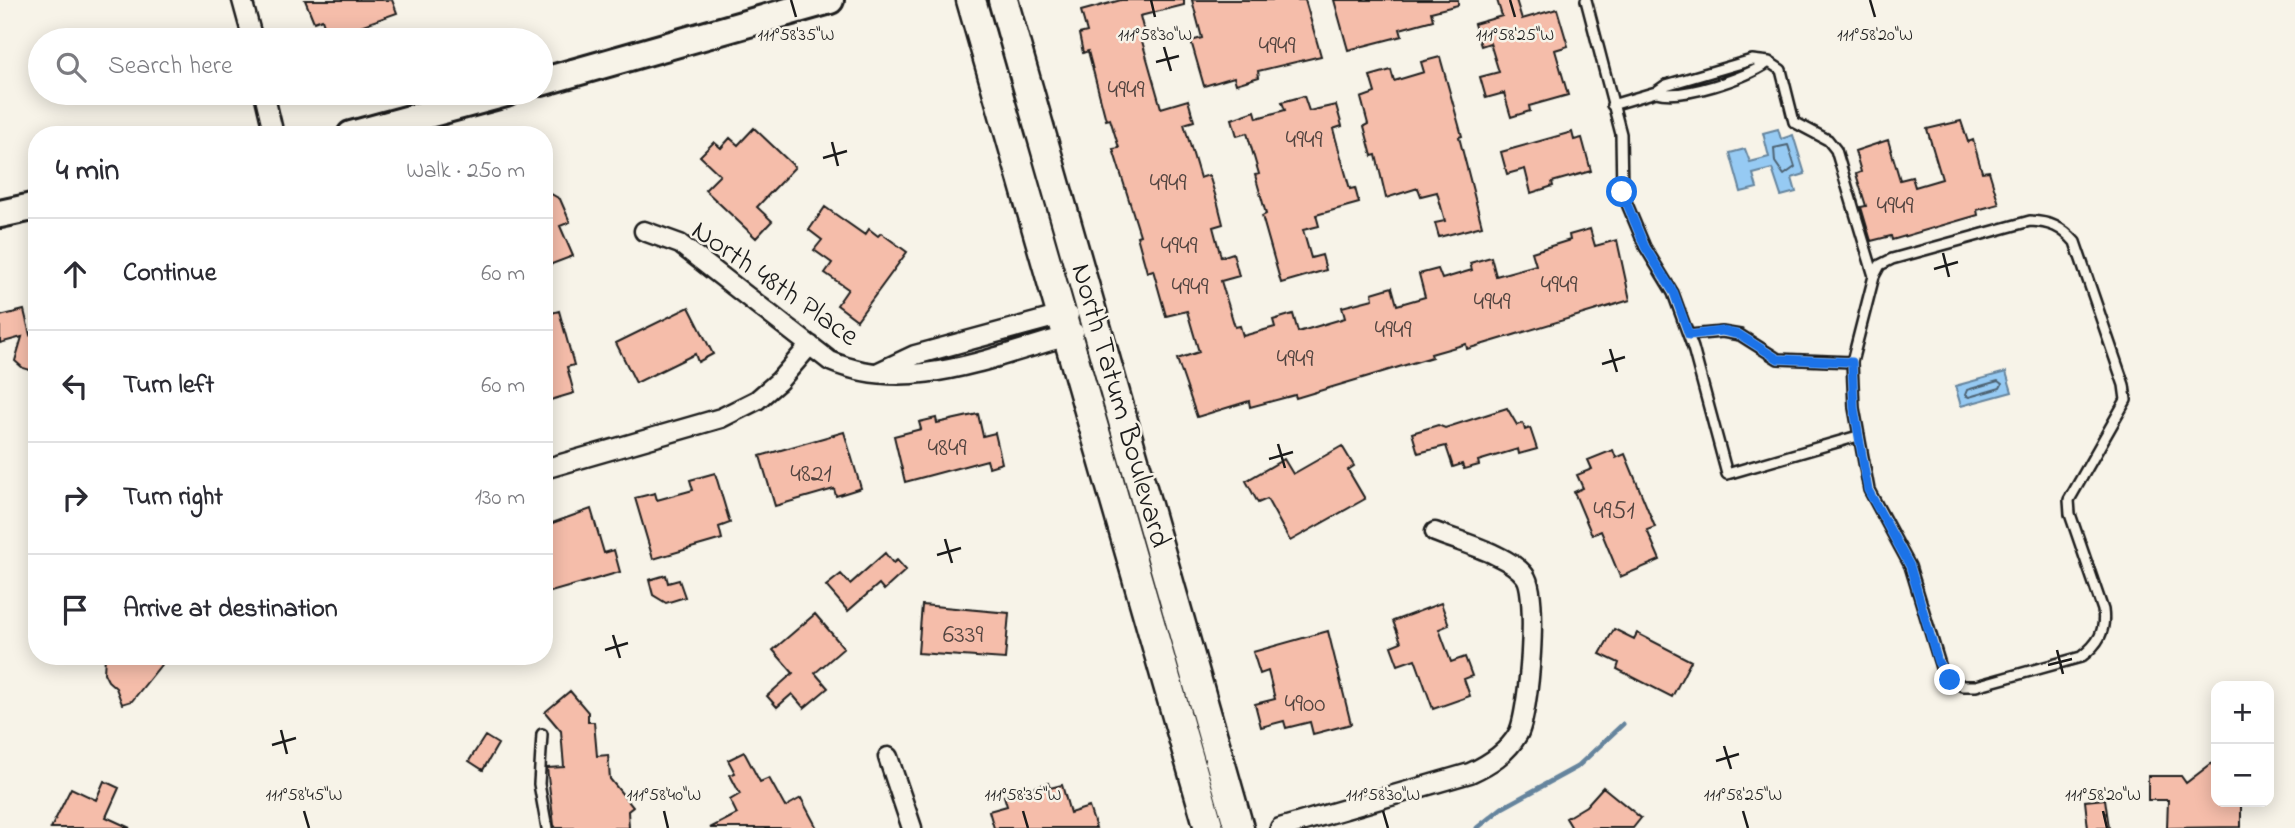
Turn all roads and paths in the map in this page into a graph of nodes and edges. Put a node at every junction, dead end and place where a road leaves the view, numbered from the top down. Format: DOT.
graph roads {
  1 [pos="242,0"];
  2 [pos="830,0"];
  3 [pos="971,0"];
  4 [pos="1003,0"];
  5 [pos="1586,0"];
  6 [pos="250,28"];
  7 [pos="553,79"];
  8 [pos="267,105"];
  9 [pos="462,105"];
  10 [pos="1612,105"];
  11 [pos="272,126"];
  12 [pos="384,126"];
  13 [pos="28,208"];
  14 [pos="0,215"];
  15 [pos="644,231"];
  16 [pos="1874,276"];
  17 [pos="1094,318"];
  18 [pos="1065,325"];
  19 [pos="1689,335"];
  20 [pos="810,345"];
  21 [pos="1852,362"];
  22 [pos="1858,436"];
  23 [pos="553,466"];
  24 [pos="1435,532"];
  25 [pos="542,734"];
  26 [pos="888,757"];
  27 [pos="547,828"];
  28 [pos="912,828"];
  29 [pos="1209,828"];
  30 [pos="1239,828"];
  31 [pos="1280,828"];
  1 -- 6 [label="street"];
  2 -- 7 [label="main road"];
  3 -- 18 [label="main road, North Tatum Boulevard"];
  4 -- 17 [label="main road, North Tatum Boulevard"];
  5 -- 10 [label="lane"];
  8 -- 11 [label="street"];
  9 -- 12 [label="main road"];
  10 -- 16 [label="lane"];
  10 -- 19 [label="lane"];
  13 -- 14 [label="main road"];
  15 -- 20 [label="street, North 48th Place"];
  16 -- 21 [label="lane"];
  16 -- 22 [label="lane"];
  17 -- 18 [label="street, North 48th Place"];
  17 -- 30 [label="main road, North Tatum Boulevard"];
  18 -- 20 [label="street, North 48th Place"];
  18 -- 29 [label="main road, North Tatum Boulevard"];
  19 -- 21 [label="lane"];
  19 -- 22 [label="lane"];
  20 -- 23 [label="street"];
  21 -- 22 [label="lane"];
  24 -- 31 [label="street"];
  25 -- 27 [label="lane"];
  26 -- 28 [label="street"];
}
